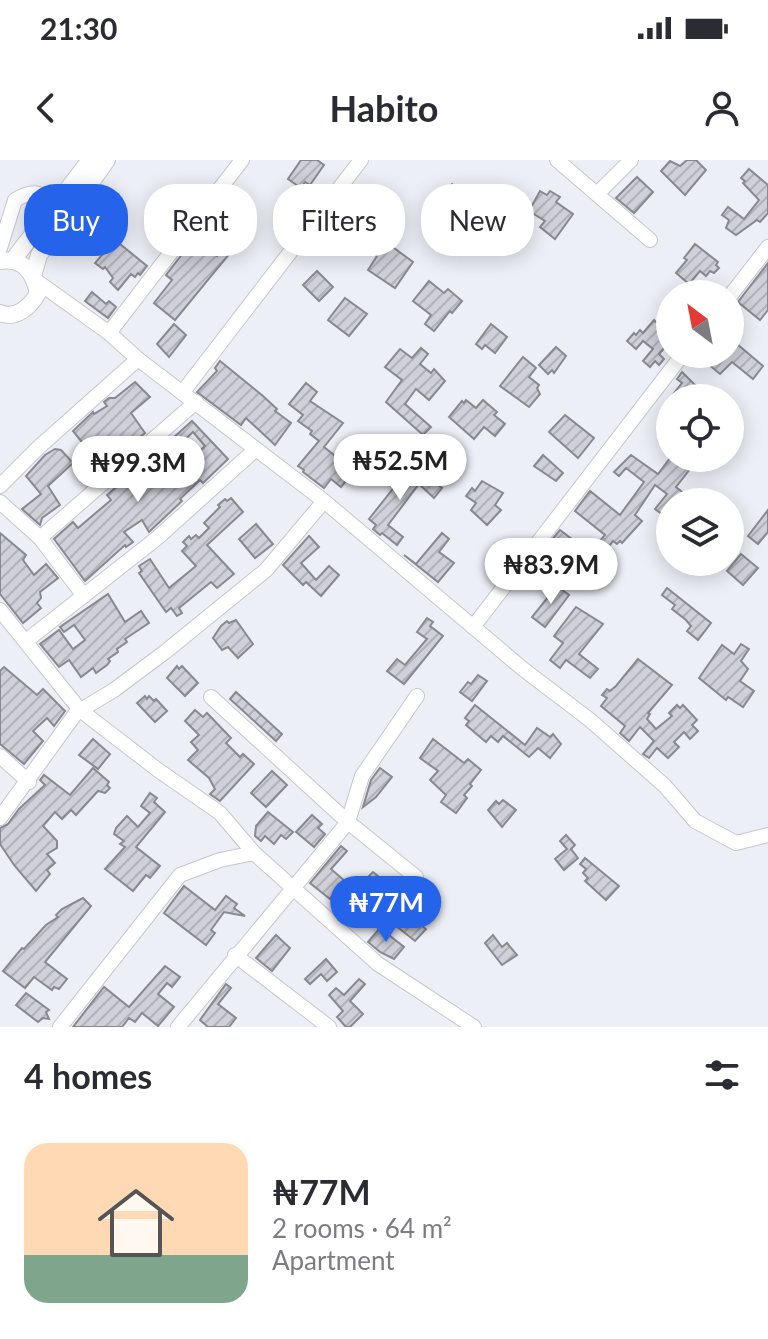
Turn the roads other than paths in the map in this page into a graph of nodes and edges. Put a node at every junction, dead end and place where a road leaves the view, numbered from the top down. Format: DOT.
graph roads {
  1 [pos="90,160"];
  2 [pos="107,160"];
  3 [pos="242,160"];
  4 [pos="361,160"];
  5 [pos="557,160"];
  6 [pos="631,160"];
  7 [pos="72,184"];
  8 [pos="597,194"];
  9 [pos="24,196"];
  10 [pos="24,237"];
  11 [pos="650,240"];
  12 [pos="768,247"];
  13 [pos="4,256"];
  14 [pos="34,278"];
  15 [pos="742,280"];
  16 [pos="1,315"];
  17 [pos="109,333"];
  18 [pos="138,359"];
  19 [pos="673,368"];
  20 [pos="182,393"];
  21 [pos="196,402"];
  22 [pos="255,450"];
  23 [pos="0,486"];
  24 [pos="324,501"];
  25 [pos="0,502"];
  26 [pos="40,538"];
  27 [pos="84,596"];
  28 [pos="0,610"];
  29 [pos="473,627"];
  30 [pos="26,641"];
  31 [pos="417,696"];
  32 [pos="211,697"];
  33 [pos="80,710"];
  34 [pos="0,756"];
  35 [pos="29,782"];
  36 [pos="0,818"];
  37 [pos="348,822"];
  38 [pos="768,835"];
  39 [pos="254,853"];
  40 [pos="416,877"];
  41 [pos="295,888"];
  42 [pos="235,955"];
  43 [pos="60,1027"];
  44 [pos="178,1027"];
  45 [pos="329,1027"];
  46 [pos="474,1027"];
  1 -- 7 [label="main road"];
  2 -- 14 [label="main road"];
  3 -- 17 [label="street"];
  4 -- 20 [label="street"];
  5 -- 8 [label="street"];
  6 -- 8 [label="street"];
  8 -- 11 [label="street"];
  9 -- 13 [label="street"];
  10 -- 13 [label="main road"];
  12 -- 15 [label="street"];
  13 -- 14 [label="main road"];
  14 -- 16 [label="main road"];
  14 -- 17 [label="street"];
  17 -- 18 [label="street"];
  18 -- 20 [label="street"];
  18 -- 23 [label="street"];
  19 -- 29 [label="street"];
  20 -- 21 [label="street"];
  21 -- 22 [label="street"];
  21 -- 26 [label="street"];
  22 -- 24 [label="street"];
  22 -- 27 [label="street"];
  24 -- 29 [label="street"];
  24 -- 33 [label="street"];
  25 -- 26 [label="street"];
  26 -- 27 [label="street"];
  27 -- 30 [label="street"];
  28 -- 30 [label="street"];
  29 -- 38 [label="street"];
  30 -- 33 [label="street"];
  31 -- 37 [label="street"];
  32 -- 37 [label="street"];
  33 -- 35 [label="street"];
  33 -- 39 [label="street"];
  34 -- 35 [label="street"];
  35 -- 36 [label="street"];
  37 -- 40 [label="street"];
  37 -- 41 [label="street"];
  39 -- 41 [label="street"];
  39 -- 43 [label="street"];
  41 -- 42 [label="street"];
  41 -- 46 [label="street"];
  42 -- 44 [label="street"];
  42 -- 45 [label="street"];
}
